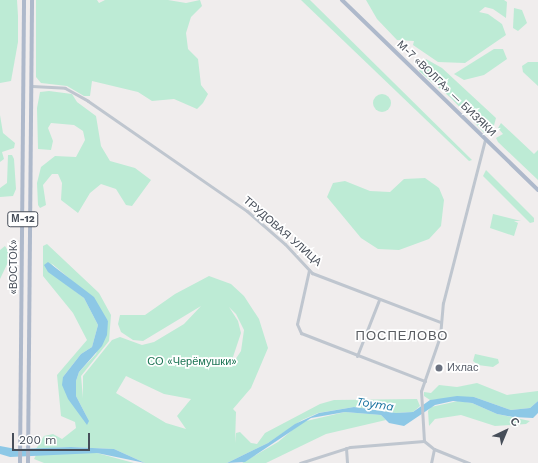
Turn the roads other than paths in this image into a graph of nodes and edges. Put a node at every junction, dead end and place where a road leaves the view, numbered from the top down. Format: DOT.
graph roads {
  1 [pos="24,0"];
  2 [pos="32,0"];
  3 [pos="342,0"];
  4 [pos="32,86"];
  5 [pos="486,139"];
  6 [pos="538,190"];
  7 [pos="309,270"];
  8 [pos="379,300"];
  9 [pos="440,322"];
  10 [pos="357,356"];
  11 [pos="425,382"];
  12 [pos="424,441"];
  13 [pos="346,448"];
  14 [pos="434,449"];
  15 [pos="20,463"];
  16 [pos="28,463"];
  17 [pos="300,463"];
  18 [pos="347,463"];
  19 [pos="431,463"];
  20 [pos="469,463"];
  1 -- 15 [label="main road, «ВОСТОК» / М-12"];
  2 -- 4 [label="main road, «ВОСТОК» / М-12"];
  3 -- 5 [label="main road, М-7 «ВОЛГА» — БИЗЯКИ"];
  4 -- 7 [label="street, ТРУДОВАЯ УЛИЦА"];
  4 -- 16 [label="main road, «ВОСТОК» / М-12"];
  5 -- 6 [label="main road, М-7 «ВОЛГА» — БИЗЯКИ"];
  5 -- 9 [label="street"];
  7 -- 8 [label="street, ТРУДОВАЯ УЛИЦА"];
  7 -- 10 [label="street"];
  8 -- 9 [label="street, ТРУДОВАЯ УЛИЦА"];
  8 -- 10 [label="street"];
  9 -- 11 [label="street"];
  10 -- 11 [label="street"];
  11 -- 12 [label="street"];
  12 -- 13 [label="street"];
  12 -- 14 [label="street"];
  13 -- 17 [label="street"];
  13 -- 18 [label="street"];
  14 -- 19 [label="street"];
  14 -- 20 [label="street"];
}
